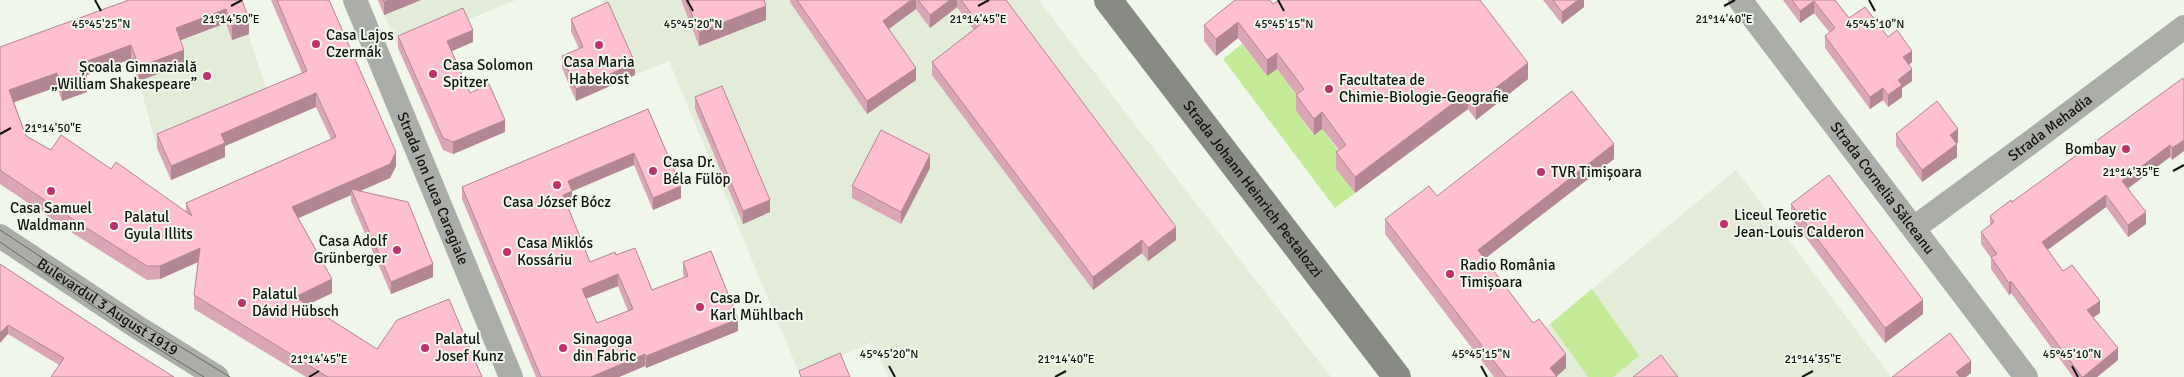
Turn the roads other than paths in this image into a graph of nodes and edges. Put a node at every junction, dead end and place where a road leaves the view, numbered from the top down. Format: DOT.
graph roads {
  1 [pos="355,0"];
  2 [pos="1108,0"];
  3 [pos="1740,0"];
  4 [pos="2180,38"];
  5 [pos="1914,228"];
  6 [pos="0,236"];
  7 [pos="217,377"];
  8 [pos="511,377"];
  9 [pos="1397,377"];
  10 [pos="2026,377"];
  1 -- 8 [label="street, Strada Ion Luca Caragiale"];
  2 -- 9 [label="main road, Strada Johann Heinrich Pestalozzi"];
  3 -- 5 [label="street, Strada Cornelia Sălceanu"];
  4 -- 5 [label="street, Strada Mehadia"];
  5 -- 10 [label="street, Strada Cornelia Sălceanu"];
  6 -- 7 [label="street, Bulevardul 3 August 1919"];
}
